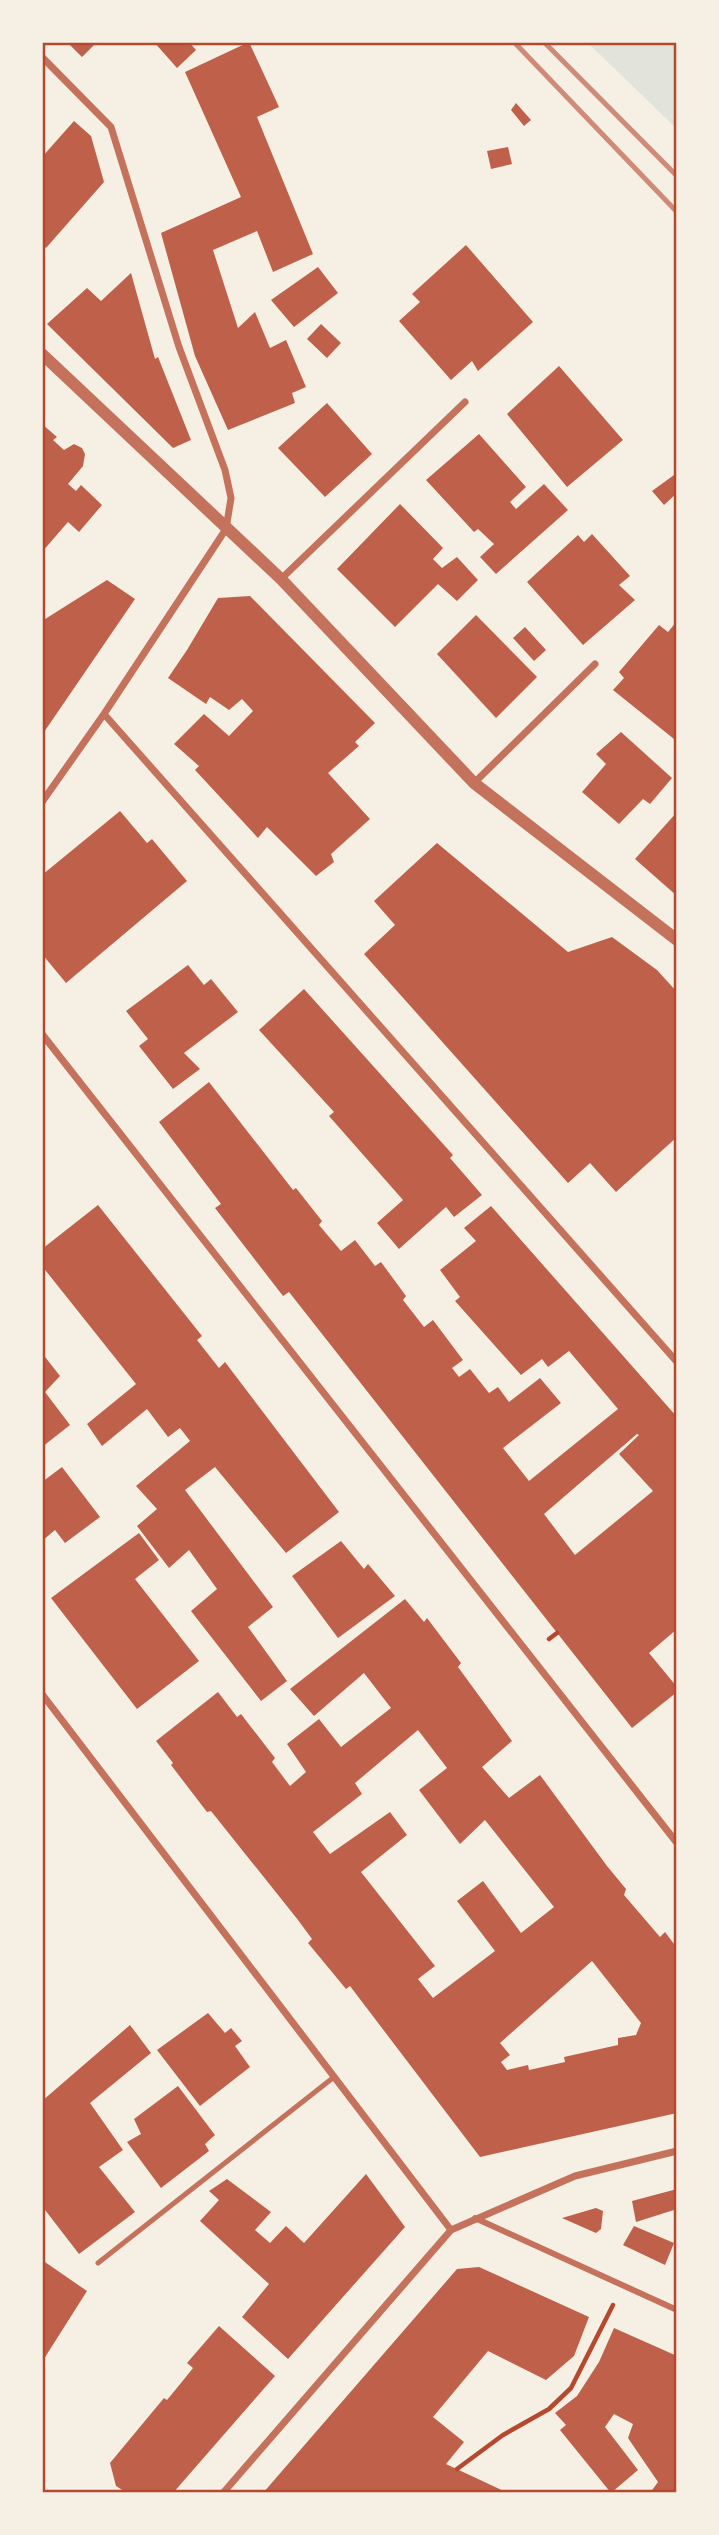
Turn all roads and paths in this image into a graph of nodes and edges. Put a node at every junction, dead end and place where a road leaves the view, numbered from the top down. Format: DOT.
graph roads {
  1 [pos="42,57"];
  2 [pos="42,354"];
  3 [pos="465,401"];
  4 [pos="226,528"];
  5 [pos="281,579"];
  6 [pos="595,664"];
  7 [pos="104,714"];
  8 [pos="474,783"];
  9 [pos="42,802"];
  10 [pos="677,940"];
  11 [pos="42,1034"];
  12 [pos="677,1362"];
  13 [pos="42,1694"];
  14 [pos="677,1843"];
  15 [pos="334,2077"];
  16 [pos="677,2151"];
  17 [pos="475,2218"];
  18 [pos="451,2230"];
  19 [pos="98,2263"];
  20 [pos="622,2285"];
  21 [pos="677,2310"];
  22 [pos="457,2469"];
  23 [pos="223,2493"];
  1 -- 4 [label="street"];
  2 -- 4 [label="street"];
  3 -- 5 [label="street"];
  4 -- 5 [label="street"];
  4 -- 7 [label="street"];
  5 -- 8 [label="street"];
  6 -- 8 [label="street"];
  7 -- 9 [label="street"];
  7 -- 12 [label="street"];
  8 -- 10 [label="street"];
  11 -- 14 [label="street"];
  13 -- 15 [label="street"];
  15 -- 18 [label="street"];
  15 -- 19 [label="lane"];
  16 -- 17 [label="street"];
  17 -- 18 [label="street"];
  17 -- 20 [label="street"];
  18 -- 23 [label="street"];
  20 -- 21 [label="street"];
  20 -- 22 [label="path"];
}
